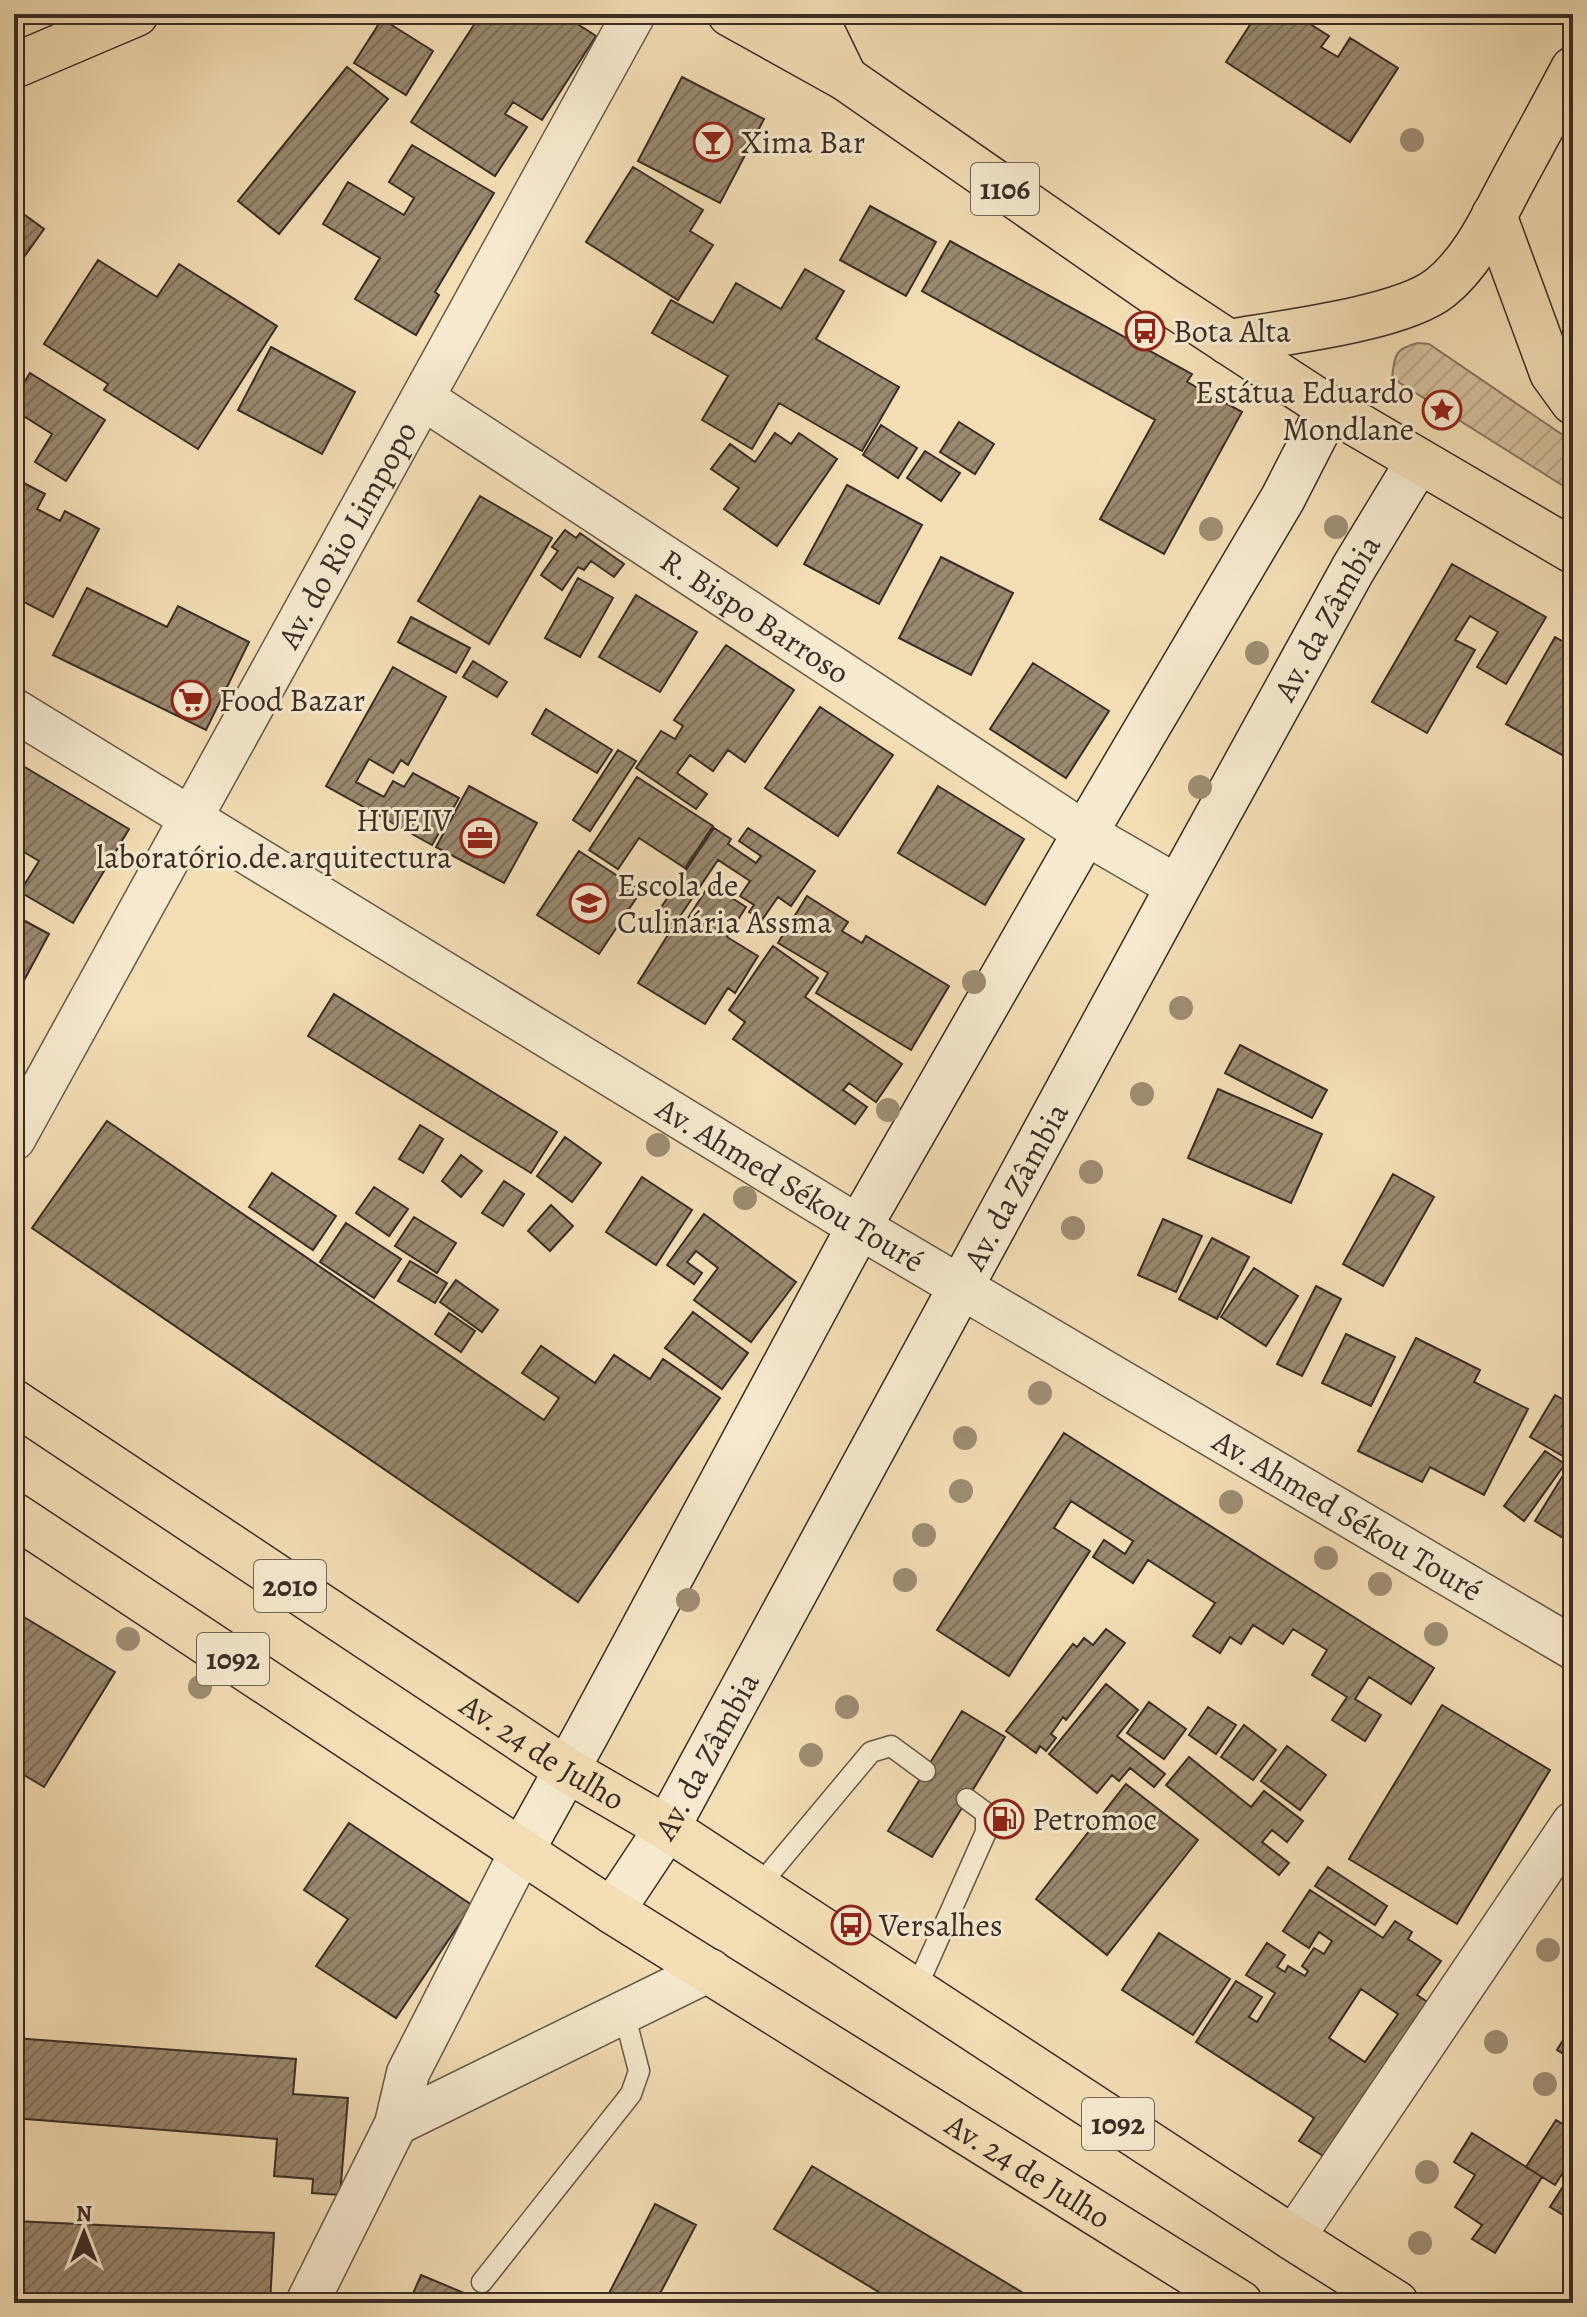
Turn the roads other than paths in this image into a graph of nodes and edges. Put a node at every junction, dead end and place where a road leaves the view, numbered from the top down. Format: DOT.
graph roads {
  1 [pos="136,14"];
  2 [pos="634,14"];
  3 [pos="730,14"];
  4 [pos="814,14"];
  5 [pos="14,66"];
  6 [pos="1573,69"];
  7 [pos="845,78"];
  8 [pos="1494,215"];
  9 [pos="1228,342"];
  10 [pos="424,399"];
  11 [pos="1573,402"];
  12 [pos="1329,408"];
  13 [pos="1418,462"];
  14 [pos="1573,551"];
  15 [pos="14,710"];
  16 [pos="190,819"];
  17 [pos="1085,833"];
  18 [pos="1178,887"];
  19 [pos="14,1139"];
  20 [pos="859,1227"];
  21 [pos="959,1287"];
  22 [pos="14,1402"];
  23 [pos="14,1515"];
  24 [pos="1573,1648"];
  25 [pos="577,1752"];
  26 [pos="925,1771"];
  27 [pos="967,1799"];
  28 [pos="1573,1823"];
  29 [pos="667,1828"];
  30 [pos="522,1850"];
  31 [pos="758,1887"];
  32 [pos="612,1911"];
  33 [pos="710,1970"];
  34 [pos="915,1991"];
  35 [pos="624,2013"];
  36 [pos="396,2124"];
  37 [pos="1293,2238"];
  38 [pos="482,2282"];
  39 [pos="307,2303"];
  40 [pos="1240,2303"];
  41 [pos="1396,2303"];
  1 -- 5 [label="main road"];
  2 -- 10 [label="street, Av. do Rio Limpopo"];
  3 -- 7 [label="main road, 1106"];
  4 -- 7 [label="main road"];
  6 -- 8 [label="main road"];
  7 -- 9 [label="main road, 1106"];
  8 -- 9 [label="main road"];
  8 -- 11 [label="main road"];
  9 -- 12 [label="main road, 1106"];
  10 -- 16 [label="street, Av. do Rio Limpopo"];
  10 -- 17 [label="street, R. Bispo Barroso"];
  12 -- 13 [label="main road, 1106"];
  12 -- 17 [label="street"];
  13 -- 14 [label="main road, 1106"];
  13 -- 18 [label="street, Av. da Zâmbia"];
  15 -- 16 [label="street, Av. Ahmed Sékou Touré"];
  16 -- 19 [label="street, Av. do Rio Limpopo"];
  16 -- 20 [label="street, Av. Ahmed Sékou Touré"];
  17 -- 18 [label="street, R. Bispo Barroso"];
  17 -- 20 [label="street"];
  18 -- 21 [label="street, Av. da Zâmbia"];
  20 -- 21 [label="street, Av. Ahmed Sékou Touré"];
  20 -- 25 [label="street"];
  21 -- 24 [label="street, Av. Ahmed Sékou Touré"];
  21 -- 29 [label="street, Av. da Zâmbia"];
  22 -- 25 [label="main road, Av. 24 de Julho / 2010"];
  23 -- 30 [label="main road, Av. 24 de Julho / 1092"];
  25 -- 29 [label="main road, Av. 24 de Julho / 1092"];
  25 -- 30 [label="street"];
  26 -- 31 [label="lane"];
  27 -- 34 [label="lane"];
  28 -- 37 [label="street"];
  29 -- 31 [label="main road, Av. 24 de Julho / 1092"];
  29 -- 32 [label="street, Av. da Zâmbia"];
  30 -- 32 [label="main road, Av. 24 de Julho"];
  30 -- 36 [label="street"];
  31 -- 34 [label="main road, Av. 24 de Julho / 1092"];
  32 -- 33 [label="main road, Av. 24 de Julho"];
  33 -- 35 [label="street"];
  33 -- 40 [label="main road, Av. 24 de Julho"];
  34 -- 37 [label="main road, Av. 24 de Julho / 1092"];
  35 -- 36 [label="street"];
  35 -- 38 [label="lane"];
  36 -- 39 [label="street"];
  37 -- 41 [label="main road, Av. 24 de Julho / 1092"];
}
